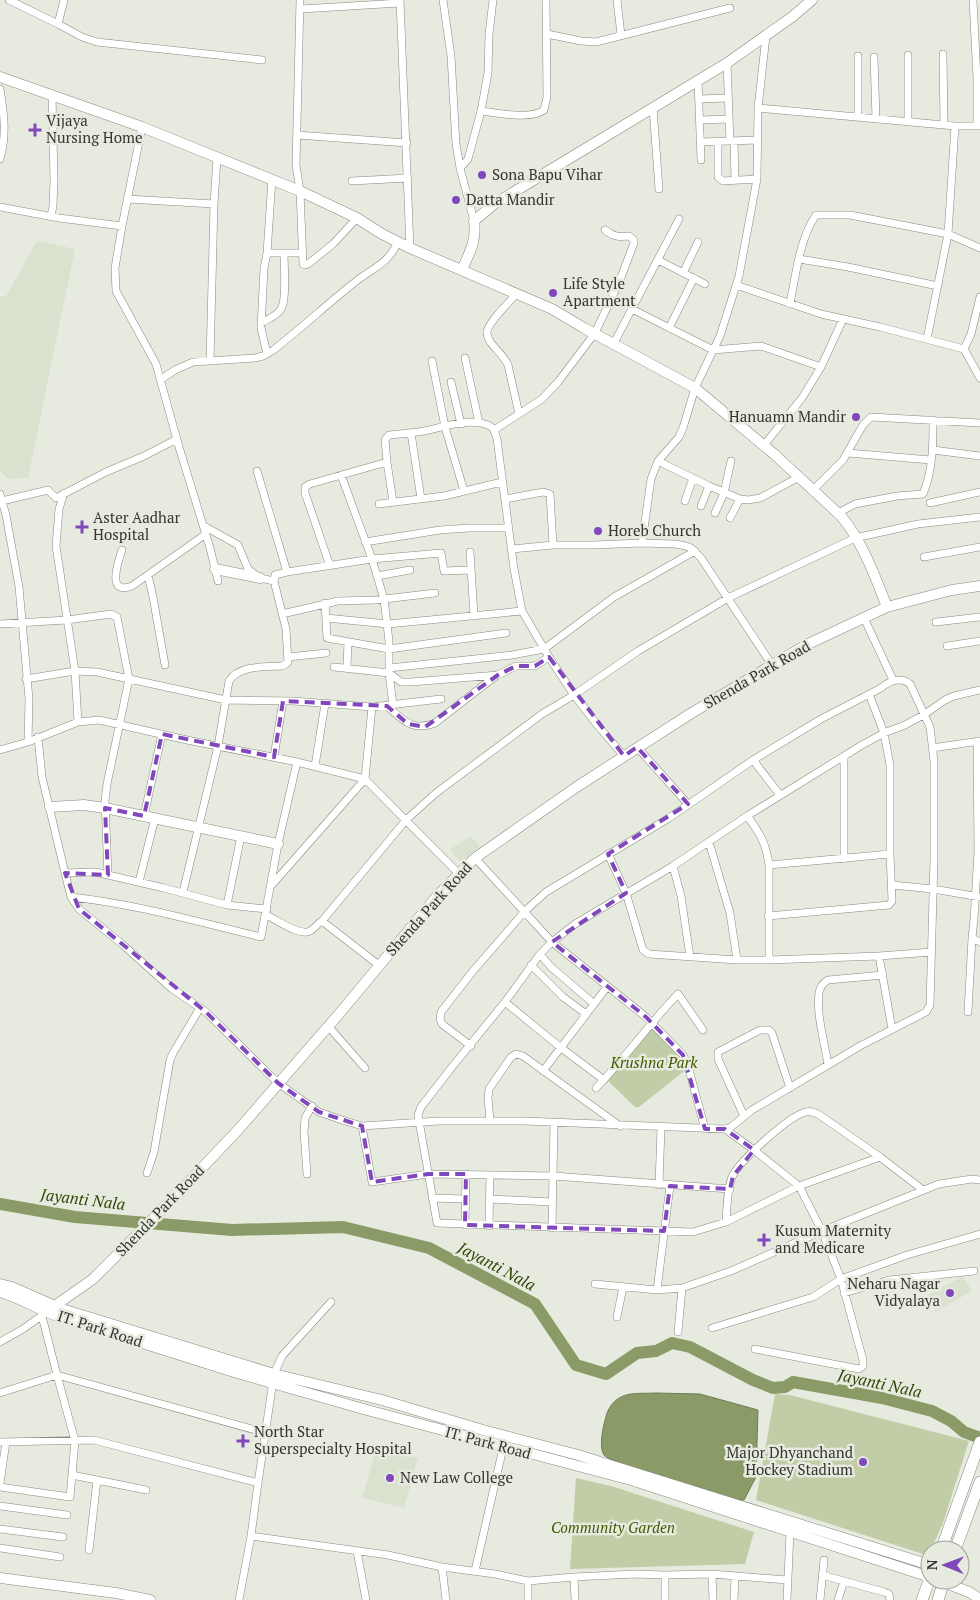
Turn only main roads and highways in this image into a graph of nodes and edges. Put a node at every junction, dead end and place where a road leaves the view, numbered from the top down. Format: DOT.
graph roads {
  1 [pos="812,0"];
  2 [pos="0,77"];
  3 [pos="466,272"];
  4 [pos="215,569"];
  5 [pos="260,578"];
  6 [pos="980,586"];
  7 [pos="887,607"];
  8 [pos="50,807"];
  9 [pos="278,844"];
  10 [pos="0,1284"];
  11 [pos="0,1292"];
  12 [pos="48,1311"];
  13 [pos="273,1379"];
  14 [pos="980,1443"];
  15 [pos="980,1482"];
  16 [pos="975,1510"];
  17 [pos="945,1540"];
  18 [pos="960,1540"];
  19 [pos="920,1562"];
  20 [pos="920,1574"];
  21 [pos="0,1578"];
  22 [pos="964,1590"];
  23 [pos="980,1599"];
  24 [pos="150,1600"];
  1 -- 3 [label="main road"];
  2 -- 3 [label="main road"];
  3 -- 7 [label="main road"];
  4 -- 5 [label="main road"];
  6 -- 7 [label="main road, Shenda Park Road"];
  7 -- 12 [label="main road, Shenda Park Road"];
  8 -- 9 [label="main road"];
  10 -- 12 [label="main road"];
  11 -- 12 [label="main road"];
  12 -- 13 [label="main road, IT. Park Road"];
  13 -- 19 [label="main road, IT. Park Road"];
  13 -- 20 [label="main road, IT. Park Road"];
  14 -- 17 [label="main road"];
  15 -- 16 [label="main road"];
  16 -- 18 [label="main road"];
  21 -- 24 [label="main road"];
  22 -- 23 [label="main road"];
}
